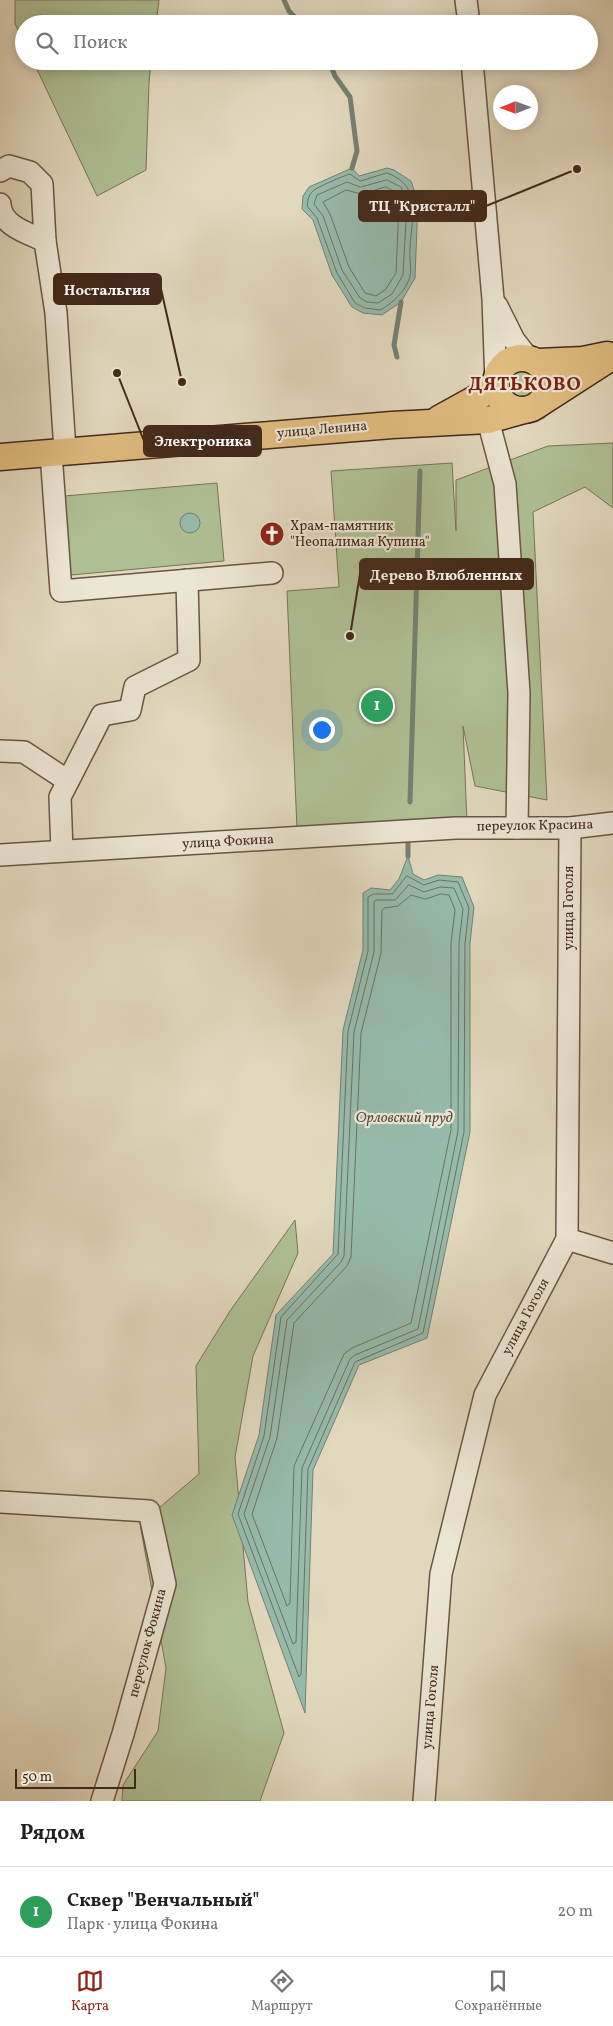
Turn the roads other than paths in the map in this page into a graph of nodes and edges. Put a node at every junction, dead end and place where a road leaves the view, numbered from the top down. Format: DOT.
graph roads {
  1 [pos="466,0"];
  2 [pos="468,15"];
  3 [pos="473,70"];
  4 [pos="0,171"];
  5 [pos="0,204"];
  6 [pos="45,241"];
  7 [pos="493,299"];
  8 [pos="613,355"];
  9 [pos="533,360"];
  10 [pos="496,383"];
  11 [pos="532,407"];
  12 [pos="488,420"];
  13 [pos="434,422"];
  14 [pos="58,452"];
  15 [pos="0,457"];
  16 [pos="272,573"];
  17 [pos="187,580"];
  18 [pos="0,751"];
  19 [pos="68,781"];
  20 [pos="613,823"];
  21 [pos="456,828"];
  22 [pos="517,828"];
  23 [pos="570,828"];
  24 [pos="62,851"];
  25 [pos="0,855"];
  26 [pos="567,1238"];
  27 [pos="613,1252"];
  28 [pos="0,1502"];
  29 [pos="102,1801"];
  30 [pos="424,1801"];
  1 -- 2 [label="street"];
  3 -- 7 [label="street"];
  4 -- 6 [label="street"];
  5 -- 6 [label="street"];
  6 -- 14 [label="street"];
  7 -- 9 [label="street"];
  7 -- 10 [label="street"];
  8 -- 9 [label="main road"];
  8 -- 11 [label="main road, улица Ленина"];
  9 -- 10 [label="main road"];
  9 -- 11 [label="main road"];
  10 -- 11 [label="main road"];
  10 -- 13 [label="main road"];
  11 -- 12 [label="main road, улица Ленина"];
  12 -- 13 [label="main road, улица Ленина"];
  12 -- 22 [label="street"];
  13 -- 14 [label="main road, улица Ленина"];
  14 -- 15 [label="main road, улица Ленина"];
  14 -- 17 [label="street"];
  16 -- 17 [label="street"];
  17 -- 19 [label="street"];
  18 -- 19 [label="street"];
  19 -- 24 [label="street"];
  20 -- 23 [label="street, переулок Красина"];
  21 -- 22 [label="street, переулок Красина"];
  21 -- 24 [label="street, улица Фокина"];
  22 -- 23 [label="street, переулок Красина"];
  23 -- 26 [label="street, улица Гоголя"];
  24 -- 25 [label="street, улица Фокина"];
  26 -- 27 [label="street"];
  26 -- 30 [label="street, улица Гоголя"];
  28 -- 29 [label="street, переулок Фокина"];
}
